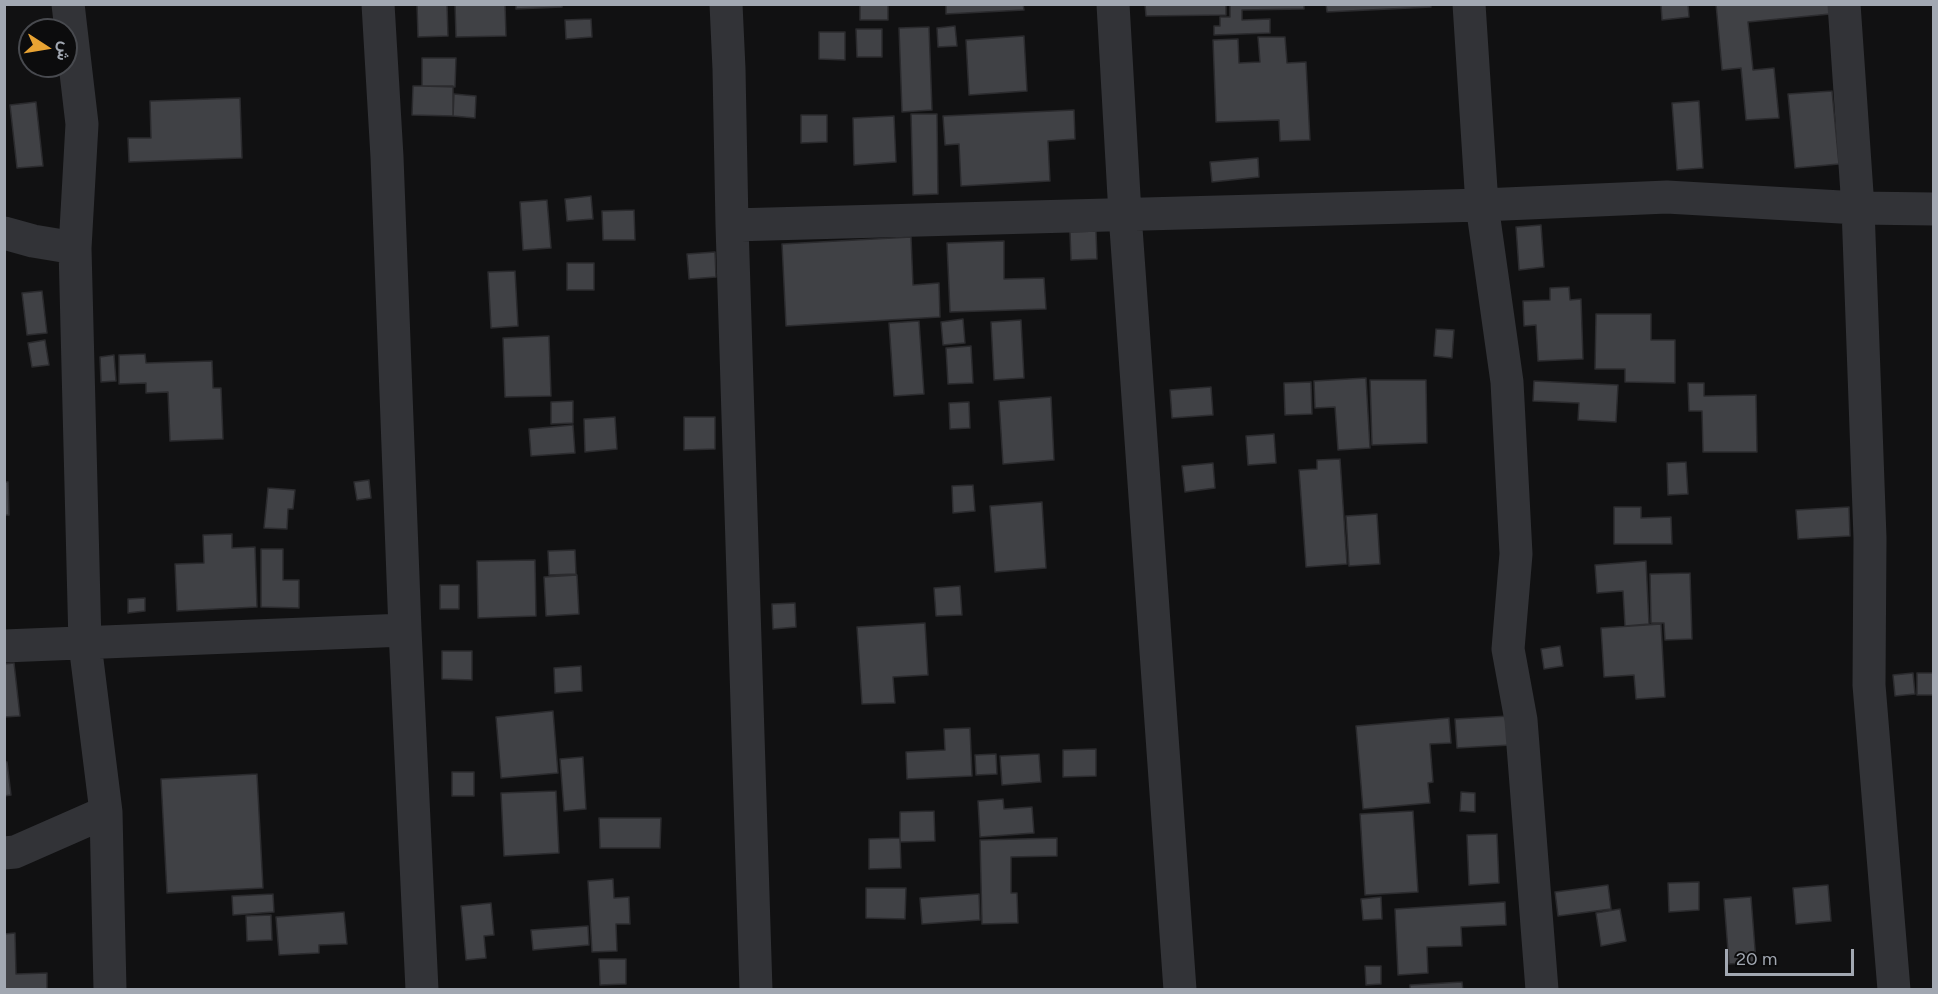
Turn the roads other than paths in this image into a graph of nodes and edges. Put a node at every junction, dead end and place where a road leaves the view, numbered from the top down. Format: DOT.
graph roads {
  1 [pos="68,4"];
  2 [pos="378,4"];
  3 [pos="726,4"];
  4 [pos="1113,4"];
  5 [pos="1469,4"];
  6 [pos="1844,4"];
  7 [pos="1482,205"];
  8 [pos="1857,208"];
  9 [pos="1934,209"];
  10 [pos="1125,214"];
  11 [pos="732,225"];
  12 [pos="4,233"];
  13 [pos="75,248"];
  14 [pos="405,630"];
  15 [pos="85,644"];
  16 [pos="4,646"];
  17 [pos="106,812"];
  18 [pos="4,853"];
  19 [pos="110,990"];
  20 [pos="422,990"];
  21 [pos="756,990"];
  22 [pos="1180,990"];
  23 [pos="1542,990"];
  24 [pos="1894,990"];
  1 -- 13 [label="street"];
  2 -- 14 [label="street"];
  3 -- 11 [label="street"];
  4 -- 10 [label="street"];
  5 -- 7 [label="street"];
  6 -- 8 [label="street"];
  7 -- 8 [label="street"];
  7 -- 10 [label="street"];
  7 -- 23 [label="street"];
  8 -- 9 [label="street"];
  8 -- 24 [label="street"];
  10 -- 11 [label="street"];
  10 -- 22 [label="street"];
  11 -- 21 [label="street"];
  12 -- 13 [label="street"];
  13 -- 15 [label="street"];
  14 -- 15 [label="street"];
  14 -- 20 [label="street"];
  15 -- 16 [label="street"];
  15 -- 17 [label="street"];
  17 -- 18 [label="street"];
  17 -- 19 [label="street"];
}
